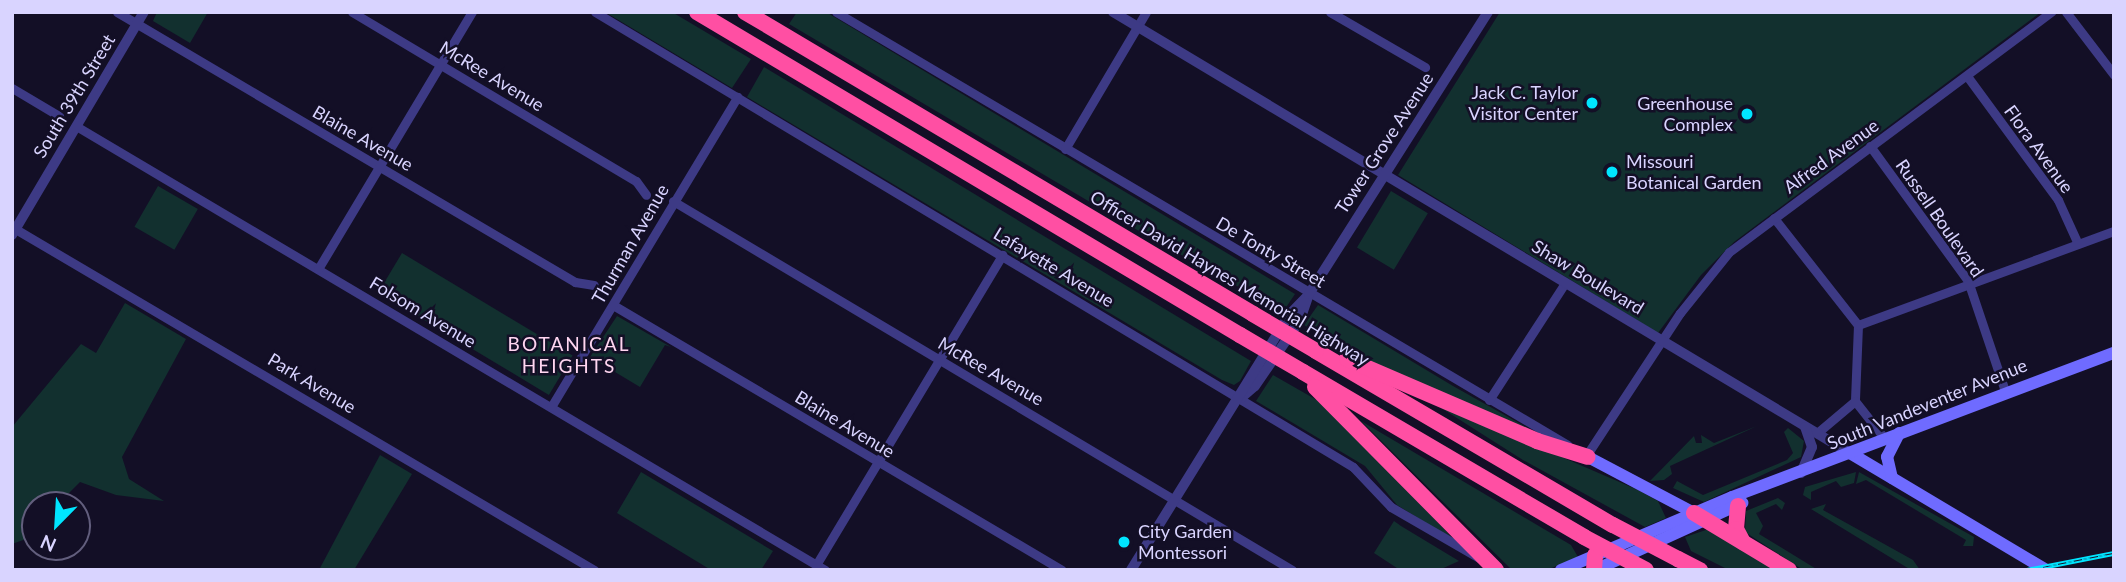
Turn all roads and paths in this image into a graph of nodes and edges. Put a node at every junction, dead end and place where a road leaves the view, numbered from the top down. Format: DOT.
graph roads {
  1 [pos="117,12"];
  2 [pos="144,12"];
  3 [pos="352,12"];
  4 [pos="471,12"];
  5 [pos="595,12"];
  6 [pos="697,12"];
  7 [pos="745,12"];
  8 [pos="836,12"];
  9 [pos="1113,12"];
  10 [pos="1146,12"];
  11 [pos="1330,12"];
  12 [pos="1488,12"];
  13 [pos="2051,12"];
  14 [pos="2066,12"];
  15 [pos="137,24"];
  16 [pos="1137,26"];
  17 [pos="441,64"];
  18 [pos="1425,67"];
  19 [pos="2114,75"];
  20 [pos="1967,76"];
  21 [pos="12,88"];
  22 [pos="737,97"];
  23 [pos="59,116"];
  24 [pos="76,126"];
  25 [pos="1870,146"];
  26 [pos="1065,149"];
  27 [pos="380,165"];
  28 [pos="1384,176"];
  29 [pos="646,195"];
  30 [pos="673,201"];
  31 [pos="1774,218"];
  32 [pos="13,230"];
  33 [pos="2114,231"];
  34 [pos="2078,244"];
  35 [pos="1002,255"];
  36 [pos="318,269"];
  37 [pos="1968,281"];
  38 [pos="1565,283"];
  39 [pos="594,285"];
  40 [pos="1309,294"];
  41 [pos="613,305"];
  42 [pos="1858,325"];
  43 [pos="1661,341"];
  44 [pos="1316,351"];
  45 [pos="2114,353"];
  46 [pos="939,359"];
  47 [pos="1303,372"];
  48 [pos="2005,391"];
  49 [pos="1241,398"];
  50 [pos="1489,400"];
  51 [pos="1856,401"];
  52 [pos="551,407"];
  53 [pos="1804,425"];
  54 [pos="1817,433"];
  55 [pos="1899,433"];
  56 [pos="1885,439"];
  57 [pos="1850,453"];
  58 [pos="1588,457"];
  59 [pos="878,461"];
  60 [pos="1800,473"];
  61 [pos="1892,478"];
  62 [pos="1755,492"];
  63 [pos="1667,498"];
  64 [pos="1176,499"];
  65 [pos="1738,506"];
  66 [pos="1700,517"];
  67 [pos="1669,524"];
  68 [pos="1658,542"];
  69 [pos="1743,542"];
  70 [pos="1595,565"];
  71 [pos="820,567"];
  72 [pos="1490,567"];
  73 [pos="594,570"];
  74 [pos="1062,570"];
  75 [pos="1131,570"];
  76 [pos="1292,570"];
  77 [pos="1561,570"];
  78 [pos="1646,570"];
  79 [pos="1700,570"];
  80 [pos="1789,570"];
  81 [pos="2046,570"];
  1 -- 15 [label="street, Blaine Avenue"];
  2 -- 15 [label="street, South 39th Street"];
  3 -- 17 [label="street, McRee Avenue"];
  4 -- 17 [label="street"];
  5 -- 22 [label="street, Lafayette Avenue"];
  6 -- 47 [label="highway, bridge"];
  7 -- 44 [label="highway, Officer David Haynes Memorial Highway, bridge"];
  8 -- 26 [label="street, De Tonty Street"];
  9 -- 16 [label="street, Shaw Boulevard"];
  10 -- 16 [label="street"];
  11 -- 18 [label="street"];
  12 -- 28 [label="street, Tower Grove Avenue"];
  13 -- 20 [label="street, Alfred Avenue"];
  14 -- 19 [label="street"];
  15 -- 24 [label="street, South 39th Street"];
  15 -- 27 [label="street, Blaine Avenue"];
  16 -- 26 [label="street"];
  16 -- 28 [label="street, Shaw Boulevard"];
  17 -- 27 [label="street"];
  17 -- 29 [label="street, McRee Avenue"];
  20 -- 25 [label="street, Alfred Avenue"];
  20 -- 34 [label="street, Flora Avenue"];
  21 -- 23 [label="street"];
  22 -- 30 [label="street, Thurman Avenue"];
  22 -- 35 [label="street, Lafayette Avenue"];
  24 -- 32 [label="street, South 39th Street"];
  24 -- 36 [label="street, Folsom Avenue"];
  25 -- 31 [label="street, Alfred Avenue"];
  25 -- 37 [label="street, Russell Boulevard"];
  26 -- 40 [label="street, De Tonty Street"];
  27 -- 36 [label="street"];
  27 -- 39 [label="street, Blaine Avenue"];
  28 -- 38 [label="street, Shaw Boulevard"];
  28 -- 40 [label="street, Tower Grove Avenue"];
  30 -- 41 [label="street, Thurman Avenue"];
  30 -- 46 [label="street, McRee Avenue"];
  31 -- 42 [label="street"];
  31 -- 43 [label="street, Alfred Avenue"];
  32 -- 73 [label="street, Park Avenue"];
  33 -- 34 [label="street"];
  34 -- 37 [label="street"];
  35 -- 46 [label="street"];
  35 -- 49 [label="street, Lafayette Avenue"];
  36 -- 52 [label="street, Folsom Avenue"];
  37 -- 42 [label="street"];
  37 -- 48 [label="street, Russell Boulevard"];
  38 -- 43 [label="street, Shaw Boulevard"];
  38 -- 50 [label="street"];
  40 -- 49 [label="street, Tower Grove Avenue"];
  40 -- 50 [label="street, De Tonty Street"];
  41 -- 52 [label="street, Thurman Avenue"];
  41 -- 59 [label="street, Blaine Avenue"];
  42 -- 51 [label="street"];
  43 -- 53 [label="street, Shaw Boulevard"];
  43 -- 58 [label="street, Alfred Avenue"];
  44 -- 58 [label="highway"];
  44 -- 79 [label="highway, Officer David Haynes Memorial Highway, bridge"];
  45 -- 48 [label="main road, South Vandeventer Avenue"];
  46 -- 59 [label="street"];
  46 -- 64 [label="street, McRee Avenue"];
  47 -- 72 [label="highway"];
  47 -- 78 [label="highway, bridge"];
  48 -- 55 [label="main road, South Vandeventer Avenue"];
  49 -- 64 [label="street, Tower Grove Avenue"];
  49 -- 72 [label="street, Lafayette Avenue"];
  50 -- 58 [label="street, De Tonty Street"];
  51 -- 54 [label="street"];
  51 -- 56 [label="street"];
  52 -- 71 [label="street, Folsom Avenue"];
  53 -- 54 [label="street, Shaw Boulevard"];
  53 -- 60 [label="street"];
  54 -- 57 [label="street, Shaw Boulevard"];
  55 -- 56 [label="main road, South Vandeventer Avenue"];
  55 -- 61 [label="main road"];
  56 -- 57 [label="main road, South Vandeventer Avenue"];
  57 -- 60 [label="main road, South Vandeventer Avenue"];
  57 -- 61 [label="main road, Shaw Boulevard"];
  58 -- 63 [label="main road, De Tonty Street"];
  59 -- 71 [label="street"];
  59 -- 74 [label="street, Blaine Avenue"];
  60 -- 62 [label="main road, South Vandeventer Avenue"];
  61 -- 81 [label="main road, Shaw Boulevard"];
  62 -- 65 [label="main road, South Vandeventer Avenue"];
  62 -- 66 [label="main road, South Vandeventer Avenue"];
  63 -- 66 [label="main road, De Tonty Street"];
  63 -- 67 [label="main road"];
  64 -- 75 [label="street, Tower Grove Avenue"];
  64 -- 76 [label="street, McRee Avenue"];
  65 -- 66 [label="main road, South Vandeventer Avenue"];
  65 -- 69 [label="highway"];
  66 -- 67 [label="main road, South Vandeventer Avenue"];
  66 -- 68 [label="main road, South Vandeventer Avenue"];
  66 -- 69 [label="highway"];
  67 -- 68 [label="main road"];
  67 -- 70 [label="main road, South Vandeventer Avenue"];
  68 -- 70 [label="main road, South Vandeventer Avenue"];
  69 -- 80 [label="highway"];
  70 -- 77 [label="main road, South Vandeventer Avenue"];
}
